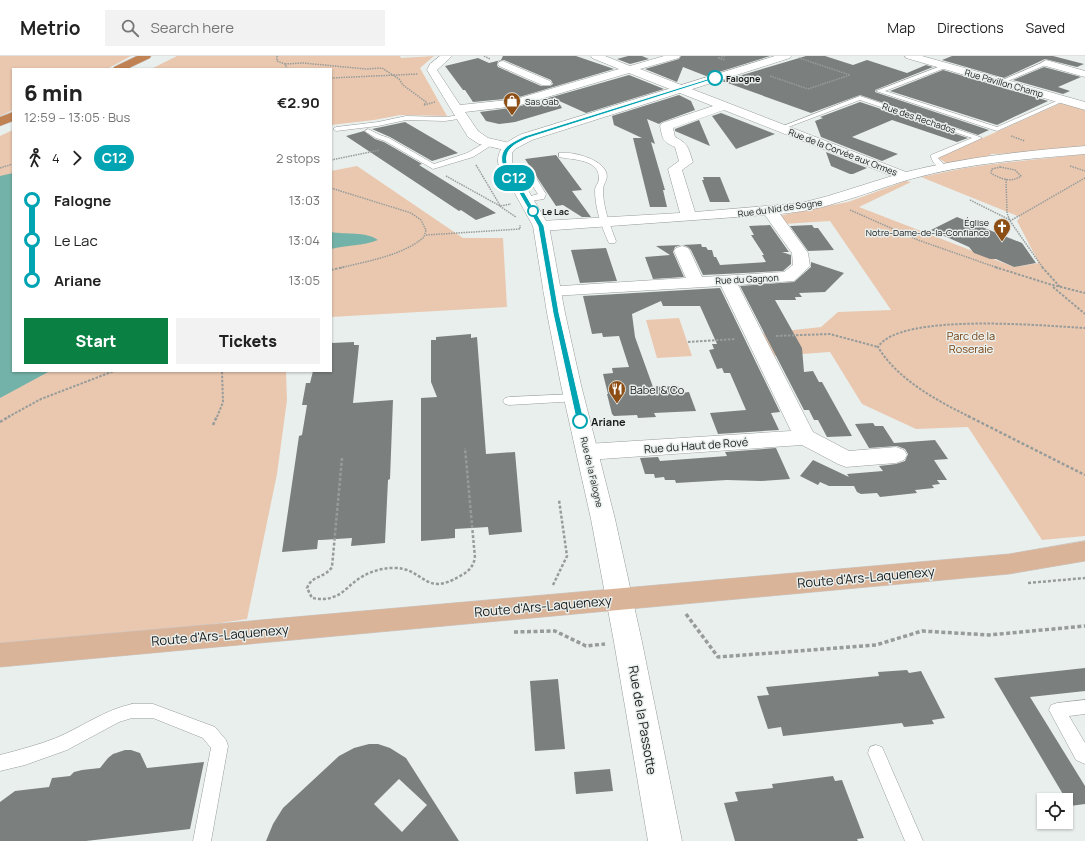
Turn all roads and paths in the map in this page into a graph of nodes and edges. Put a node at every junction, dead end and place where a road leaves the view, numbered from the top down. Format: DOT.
graph roads {
  1 [pos="278,56"];
  2 [pos="447,56"];
  3 [pos="596,56"];
  4 [pos="675,56"];
  5 [pos="725,56"];
  6 [pos="786,56"];
  7 [pos="792,56"];
  8 [pos="910,56"];
  9 [pos="150,58"];
  10 [pos="725,60"];
  11 [pos="1046,63"];
  12 [pos="285,64"];
  13 [pos="503,64"];
  14 [pos="946,66"];
  15 [pos="121,68"];
  16 [pos="135,68"];
  17 [pos="287,68"];
  18 [pos="747,68"];
  19 [pos="631,69"];
  20 [pos="418,74"];
  21 [pos="1085,74"];
  22 [pos="395,76"];
  23 [pos="332,78"];
  24 [pos="1002,82"];
  25 [pos="549,88"];
  26 [pos="680,89"];
  27 [pos="1063,100"];
  28 [pos="424,105"];
  29 [pos="724,106"];
  30 [pos="1085,106"];
  31 [pos="829,110"];
  32 [pos="460,113"];
  33 [pos="12,116"];
  34 [pos="1025,116"];
  35 [pos="0,122"];
  36 [pos="12,124"];
  37 [pos="781,128"];
  38 [pos="0,129"];
  39 [pos="336,129"];
  40 [pos="368,131"];
  41 [pos="491,143"];
  42 [pos="399,147"];
  43 [pos="509,147"];
  44 [pos="1085,150"];
  45 [pos="470,155"];
  46 [pos="562,155"];
  47 [pos="332,160"];
  48 [pos="12,164"];
  49 [pos="433,167"];
  50 [pos="942,167"];
  51 [pos="0,168"];
  52 [pos="905,176"];
  53 [pos="1085,178"];
  54 [pos="1006,179"];
  55 [pos="332,188"];
  56 [pos="970,200"];
  57 [pos="520,202"];
  58 [pos="500,206"];
  59 [pos="844,207"];
  60 [pos="770,211"];
  61 [pos="689,217"];
  62 [pos="1010,220"];
  63 [pos="605,223"];
  64 [pos="541,226"];
  65 [pos="426,235"];
  66 [pos="612,241"];
  67 [pos="682,251"];
  68 [pos="332,270"];
  69 [pos="728,280"];
  70 [pos="696,282"];
  71 [pos="1052,286"];
  72 [pos="1061,288"];
  73 [pos="552,291"];
  74 [pos="1085,293"];
  75 [pos="1085,314"];
  76 [pos="1085,328"];
  77 [pos="755,338"];
  78 [pos="688,342"];
  79 [pos="878,346"];
  80 [pos="111,372"];
  81 [pos="222,372"];
  82 [pos="574,398"];
  83 [pos="509,401"];
  84 [pos="0,422"];
  85 [pos="213,425"];
  86 [pos="805,437"];
  87 [pos="466,448"];
  88 [pos="587,452"];
  89 [pos="896,455"];
  90 [pos="342,458"];
  91 [pos="1085,475"];
  92 [pos="559,500"];
  93 [pos="1085,551"];
  94 [pos="683,593"];
  95 [pos="620,599"];
  96 [pos="552,605"];
  97 [pos="1085,626"];
  98 [pos="607,644"];
  99 [pos="0,655"];
  100 [pos="1085,707"];
  101 [pos="876,753"];
  102 [pos="1085,756"];
  103 [pos="0,763"];
  104 [pos="202,841"];
  105 [pos="665,841"];
  106 [pos="914,841"];
  1 -- 12 [label="path"];
  2 -- 32 [label="street"];
  3 -- 19 [label="street, Rue de la Corvée aux Ormes"];
  4 -- 19 [label="street"];
  5 -- 10 [label="path"];
  6 -- 18 [label="street"];
  7 -- 18 [label="path"];
  8 -- 14 [label="street, Rue Pavillon Champ"];
  9 -- 15 [label="highway"];
  9 -- 16 [label="highway"];
  11 -- 21 [label="street"];
  11 -- 24 [label="lane"];
  12 -- 17 [label="path"];
  12 -- 22 [label="path"];
  13 -- 25 [label="street"];
  14 -- 24 [label="street, Rue Pavillon Champ"];
  14 -- 34 [label="lane, Rue des Rechados"];
  18 -- 26 [label="street"];
  19 -- 25 [label="street"];
  19 -- 26 [label="street, Rue de la Corvée aux Ormes"];
  20 -- 22 [label="path"];
  22 -- 23 [label="path"];
  22 -- 28 [label="path"];
  24 -- 27 [label="street, Rue Pavillon Champ"];
  25 -- 32 [label="street"];
  26 -- 29 [label="street, Rue de la Corvée aux Ormes"];
  26 -- 43 [label="street"];
  27 -- 30 [label="street, Rue Pavillon Champ"];
  27 -- 34 [label="lane, Rue Pavillon Champ"];
  29 -- 37 [label="street, Rue de la Corvée aux Ormes"];
  29 -- 61 [label="street"];
  31 -- 37 [label="lane, Rue de la Corvée aux Ormes"];
  31 -- 50 [label="lane, Rue des Rechados"];
  32 -- 39 [label="lane"];
  32 -- 41 [label="street"];
  33 -- 35 [label="highway"];
  36 -- 38 [label="highway"];
  37 -- 52 [label="street, Rue de la Corvée aux Ormes"];
  40 -- 42 [label="lane"];
  41 -- 43 [label="street"];
  41 -- 45 [label="lane"];
  42 -- 47 [label="path"];
  42 -- 49 [label="lane"];
  43 -- 57 [label="street, Rue de la Falogne"];
  44 -- 50 [label="street, Rue du Nid de Sogne"];
  45 -- 49 [label="lane"];
  45 -- 58 [label="path"];
  46 -- 63 [label="lane"];
  48 -- 51 [label="path"];
  49 -- 58 [label="path"];
  50 -- 52 [label="street, Rue du Nid de Sogne"];
  52 -- 60 [label="street, Rue du Nid de Sogne"];
  53 -- 62 [label="path"];
  54 -- 62 [label="path"];
  55 -- 65 [label="path"];
  56 -- 62 [label="path"];
  57 -- 58 [label="path"];
  57 -- 64 [label="street, Rue de la Falogne"];
  58 -- 65 [label="path"];
  59 -- 71 [label="path"];
  60 -- 61 [label="street, Rue du Nid de Sogne"];
  60 -- 69 [label="street, Rue du Gagnon"];
  61 -- 63 [label="street, Rue du Nid de Sogne"];
  62 -- 72 [label="path"];
  63 -- 64 [label="street, Rue du Nid de Sogne"];
  63 -- 66 [label="lane"];
  64 -- 73 [label="street, Rue de la Falogne"];
  65 -- 68 [label="path"];
  67 -- 70 [label="street"];
  69 -- 70 [label="street, Rue du Gagnon"];
  69 -- 77 [label="street"];
  70 -- 73 [label="street, Rue du Gagnon"];
  71 -- 72 [label="path"];
  71 -- 75 [label="path"];
  72 -- 74 [label="path"];
  73 -- 82 [label="street, Rue de la Falogne"];
  76 -- 79 [label="path"];
  77 -- 78 [label="path"];
  77 -- 79 [label="path"];
  77 -- 86 [label="street"];
  79 -- 91 [label="path"];
  80 -- 84 [label="path"];
  81 -- 85 [label="path"];
  82 -- 83 [label="lane"];
  82 -- 88 [label="street, Rue de la Falogne"];
  86 -- 88 [label="street, Rue du Haut de Rové"];
  86 -- 89 [label="street"];
  87 -- 90 [label="path"];
  88 -- 95 [label="street, Rue de la Falogne"];
  92 -- 96 [label="path"];
  93 -- 94 [label="main road, Route d'Ars-Laquenexy"];
  94 -- 95 [label="main road, Route d'Ars-Laquenexy"];
  94 -- 97 [label="path"];
  95 -- 96 [label="main road, Route d'Ars-Laquenexy"];
  95 -- 105 [label="street, Rue de la Passotte"];
  96 -- 98 [label="path"];
  96 -- 99 [label="main road, Route d'Ars-Laquenexy"];
  100 -- 102 [label="lane"];
  101 -- 106 [label="lane"];
  103 -- 104 [label="lane"];
}
